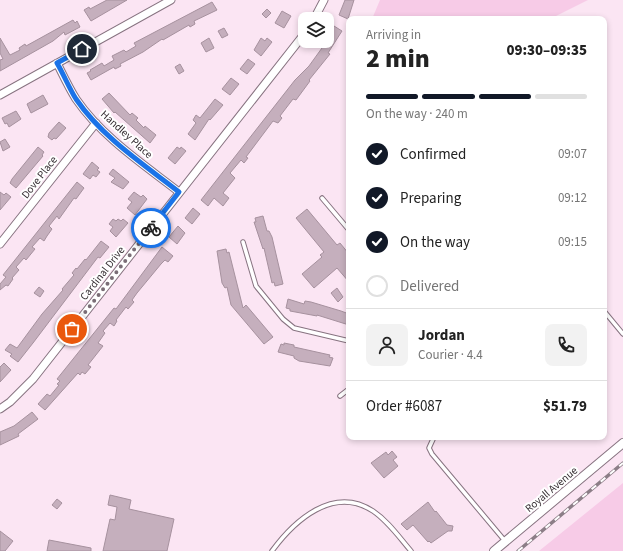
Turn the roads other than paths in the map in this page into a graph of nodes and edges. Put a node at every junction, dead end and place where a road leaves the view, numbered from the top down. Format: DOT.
graph roads {
  1 [pos="171,0"];
  2 [pos="324,0"];
  3 [pos="318,12"];
  4 [pos="298,42"];
  5 [pos="57,63"];
  6 [pos="0,95"];
  7 [pos="96,123"];
  8 [pos="179,192"];
  9 [pos="322,198"];
  10 [pos="346,226"];
  11 [pos="243,242"];
  12 [pos="0,244"];
  13 [pos="607,315"];
  14 [pos="623,334"];
  15 [pos="346,340"];
  16 [pos="346,391"];
  17 [pos="340,396"];
  18 [pos="0,408"];
  19 [pos="433,440"];
  20 [pos="623,443"];
  21 [pos="505,541"];
  22 [pos="272,551"];
  23 [pos="411,551"];
  24 [pos="494,551"];
  1 -- 5 [label="street"];
  2 -- 3 [label="street"];
  4 -- 8 [label="street, Cardinal Drive"];
  5 -- 6 [label="street"];
  5 -- 7 [label="street, Handley Place"];
  7 -- 8 [label="street, Handley Place"];
  7 -- 12 [label="street, Dove Place"];
  8 -- 18 [label="street, Cardinal Drive"];
  9 -- 10 [label="lane"];
  11 -- 15 [label="lane"];
  13 -- 14 [label="lane"];
  16 -- 17 [label="lane"];
  19 -- 21 [label="lane"];
  20 -- 21 [label="street, Royall Avenue"];
  21 -- 24 [label="street, Royall Avenue"];
  22 -- 23 [label="lane"];
}
